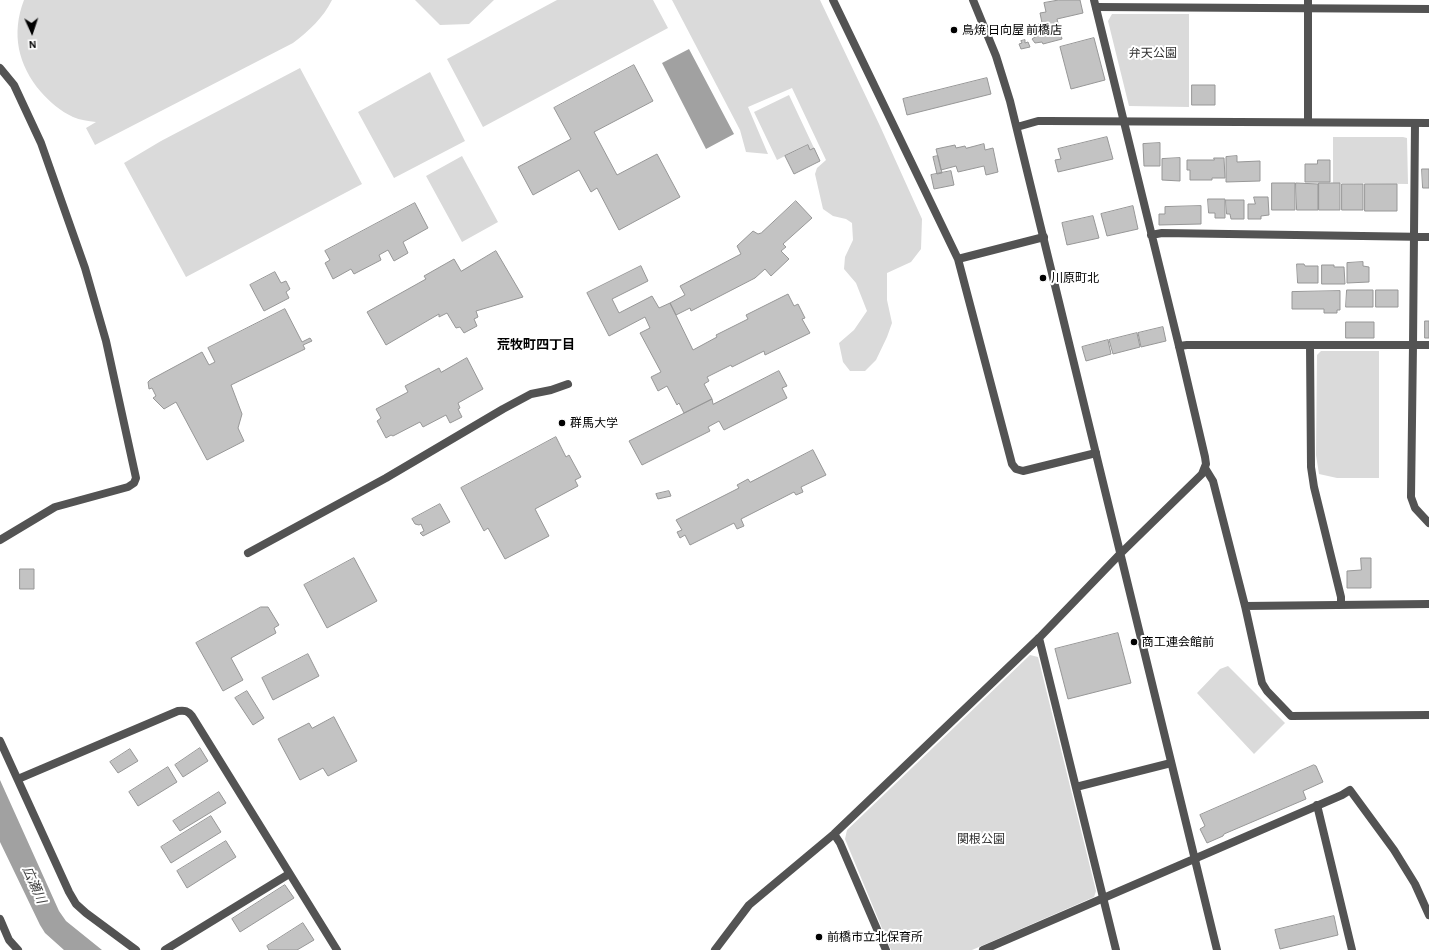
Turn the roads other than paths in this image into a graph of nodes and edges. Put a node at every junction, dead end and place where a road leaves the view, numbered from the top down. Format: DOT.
graph roads {
  1 [pos="833,0"];
  2 [pos="973,0"];
  3 [pos="1095,4"];
  4 [pos="1195,4"];
  5 [pos="1308,4"];
  6 [pos="1429,9"];
  7 [pos="0,68"];
  8 [pos="1124,122"];
  9 [pos="1308,122"];
  10 [pos="1415,123"];
  11 [pos="1429,123"];
  12 [pos="1017,127"];
  13 [pos="1151,235"];
  14 [pos="1044,237"];
  15 [pos="1413,237"];
  16 [pos="1429,237"];
  17 [pos="958,259"];
  18 [pos="1310,345"];
  19 [pos="1413,345"];
  20 [pos="1429,345"];
  21 [pos="1179,346"];
  22 [pos="568,384"];
  23 [pos="1096,453"];
  24 [pos="1205,468"];
  25 [pos="1429,523"];
  26 [pos="0,540"];
  27 [pos="248,553"];
  28 [pos="1120,554"];
  29 [pos="1429,604"];
  30 [pos="1341,605"];
  31 [pos="1245,606"];
  32 [pos="1039,638"];
  33 [pos="1429,715"];
  34 [pos="0,741"];
  35 [pos="1171,763"];
  36 [pos="18,779"];
  37 [pos="1076,787"];
  38 [pos="1317,805"];
  39 [pos="834,834"];
  40 [pos="1194,859"];
  41 [pos="289,874"];
  42 [pos="1103,898"];
  43 [pos="1429,915"];
  44 [pos="0,919"];
  45 [pos="18,950"];
  46 [pos="136,950"];
  47 [pos="165,950"];
  48 [pos="336,950"];
  49 [pos="715,950"];
  50 [pos="886,950"];
  51 [pos="983,950"];
  52 [pos="1116,950"];
  53 [pos="1217,950"];
  54 [pos="1352,950"];
  1 -- 17 [label="street"];
  2 -- 12 [label="street"];
  3 -- 4 [label="street"];
  3 -- 8 [label="street"];
  4 -- 5 [label="street"];
  5 -- 6 [label="street"];
  5 -- 9 [label="street"];
  7 -- 26 [label="street"];
  8 -- 9 [label="street"];
  8 -- 12 [label="street"];
  8 -- 13 [label="street"];
  9 -- 10 [label="street"];
  10 -- 11 [label="street"];
  10 -- 15 [label="street"];
  12 -- 14 [label="street"];
  13 -- 15 [label="street"];
  13 -- 21 [label="street"];
  14 -- 17 [label="street"];
  14 -- 23 [label="street"];
  15 -- 16 [label="street"];
  15 -- 19 [label="street"];
  17 -- 23 [label="street"];
  18 -- 19 [label="street"];
  18 -- 21 [label="street"];
  18 -- 30 [label="street"];
  19 -- 20 [label="street"];
  19 -- 25 [label="street"];
  21 -- 24 [label="street"];
  22 -- 27 [label="street"];
  23 -- 28 [label="street"];
  24 -- 28 [label="street"];
  24 -- 31 [label="street"];
  28 -- 32 [label="street"];
  28 -- 35 [label="street"];
  29 -- 30 [label="street"];
  30 -- 31 [label="street"];
  31 -- 33 [label="street"];
  32 -- 37 [label="street"];
  32 -- 39 [label="street"];
  34 -- 36 [label="street"];
  35 -- 37 [label="street"];
  35 -- 40 [label="street"];
  36 -- 41 [label="street"];
  36 -- 46 [label="street"];
  37 -- 42 [label="street"];
  38 -- 40 [label="street"];
  38 -- 43 [label="street"];
  38 -- 54 [label="street"];
  39 -- 49 [label="street"];
  39 -- 50 [label="street"];
  40 -- 42 [label="street"];
  40 -- 53 [label="street"];
  41 -- 47 [label="street"];
  41 -- 48 [label="street"];
  42 -- 51 [label="street"];
  42 -- 52 [label="street"];
  44 -- 45 [label="street"];
}
